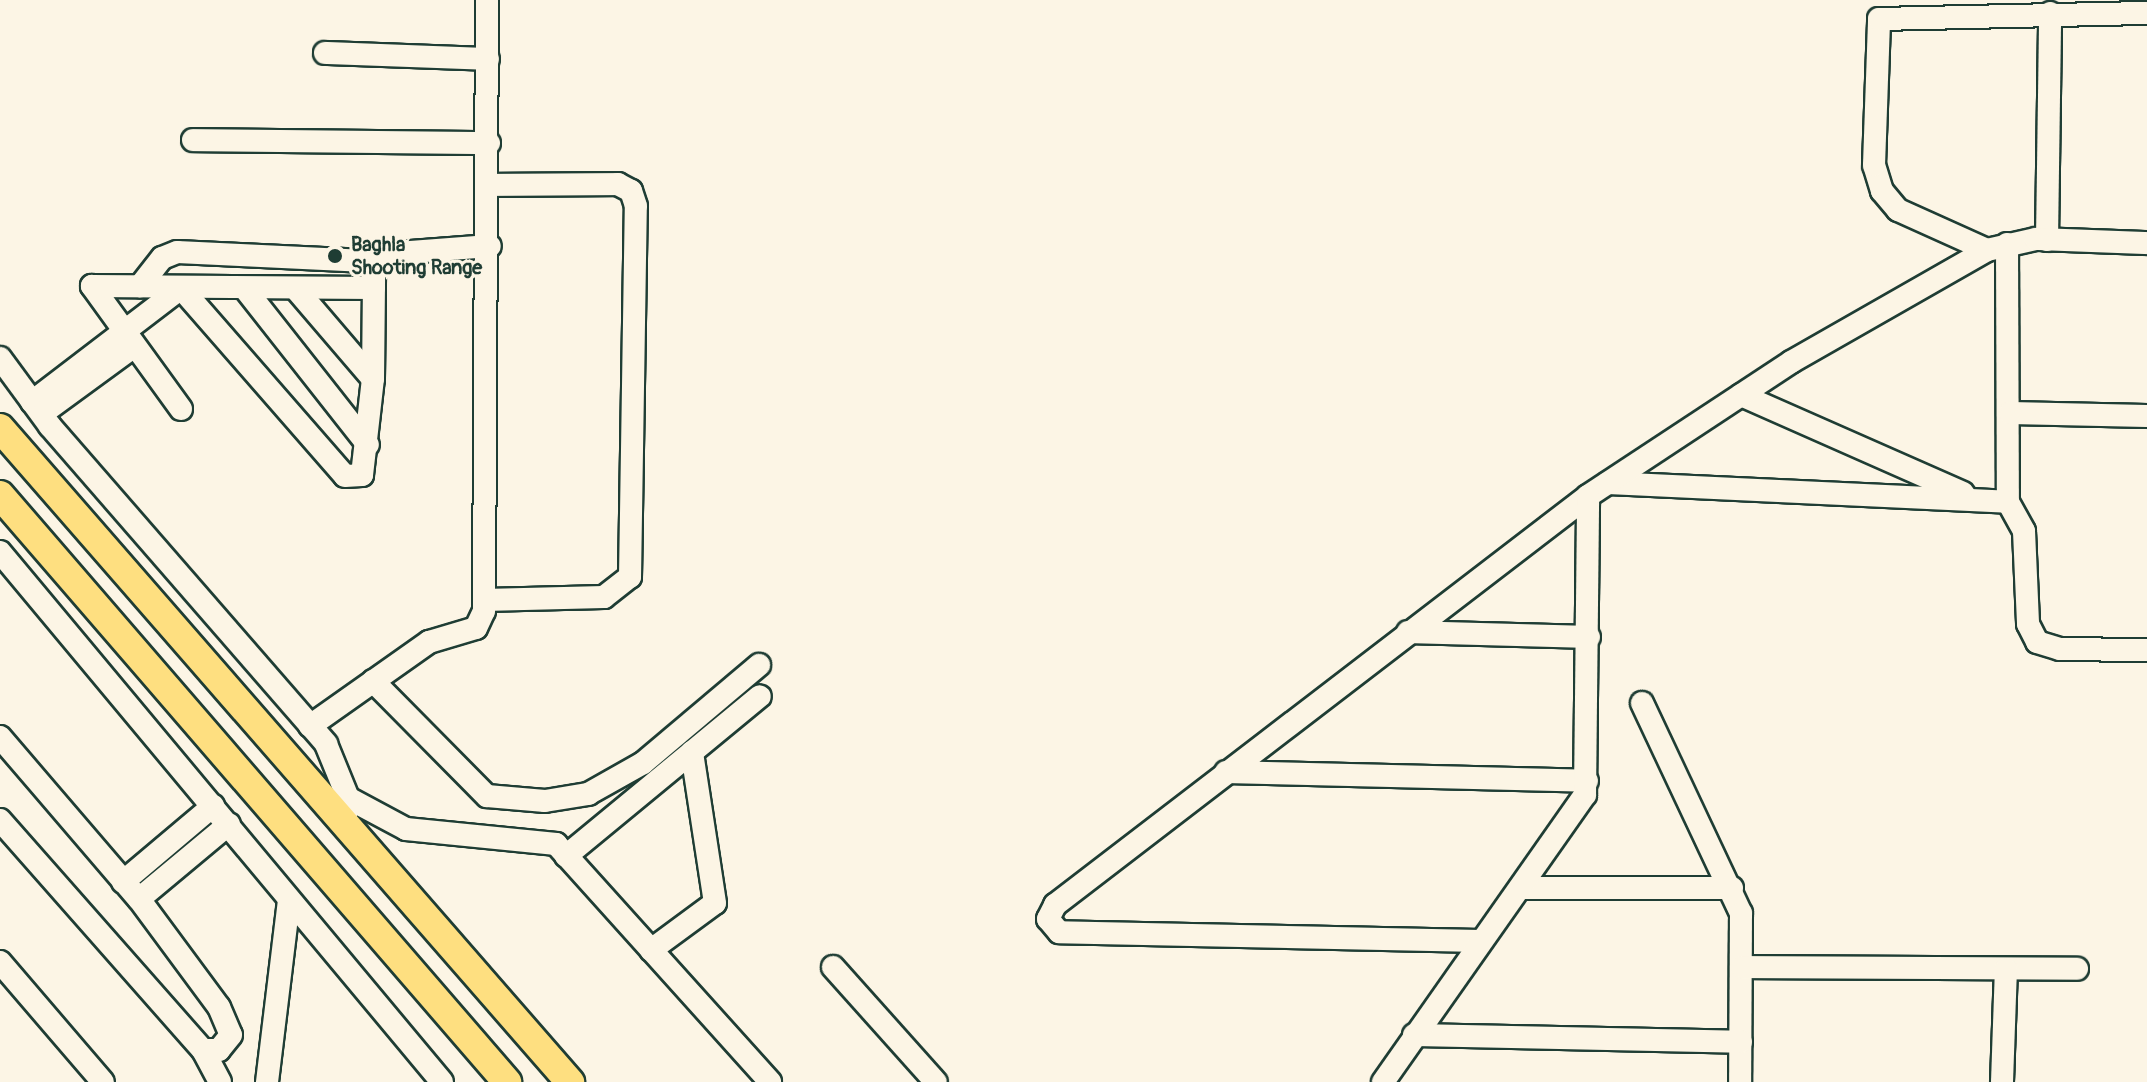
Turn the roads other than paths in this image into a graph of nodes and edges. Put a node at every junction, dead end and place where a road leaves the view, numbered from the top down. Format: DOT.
graph roads {
  1 [pos="487,0"];
  2 [pos="2050,13"];
  3 [pos="2147,13"];
  4 [pos="325,53"];
  5 [pos="488,59"];
  6 [pos="193,140"];
  7 [pos="489,143"];
  8 [pos="490,185"];
  9 [pos="2047,240"];
  10 [pos="2147,243"];
  11 [pos="490,246"];
  12 [pos="1997,247"];
  13 [pos="373,278"];
  14 [pos="140,286"];
  15 [pos="181,288"];
  16 [pos="296,289"];
  17 [pos="246,290"];
  18 [pos="128,341"];
  19 [pos="0,358"];
  20 [pos="373,379"];
  21 [pos="1741,395"];
  22 [pos="37,408"];
  23 [pos="181,409"];
  24 [pos="2010,413"];
  25 [pos="2147,416"];
  26 [pos="0,428"];
  27 [pos="368,445"];
  28 [pos="1608,483"];
  29 [pos="0,495"];
  30 [pos="1588,496"];
  31 [pos="1976,499"];
  32 [pos="2008,502"];
  33 [pos="0,552"];
  34 [pos="484,600"];
  35 [pos="1408,632"];
  36 [pos="1589,637"];
  37 [pos="2147,650"];
  38 [pos="759,665"];
  39 [pos="373,681"];
  40 [pos="760,696"];
  41 [pos="1642,703"];
  42 [pos="310,726"];
  43 [pos="0,737"];
  44 [pos="692,752"];
  45 [pos="1226,772"];
  46 [pos="1587,781"];
  47 [pos="213,806"];
  48 [pos="347,811"];
  49 [pos="0,820"];
  50 [pos="229,824"];
  51 [pos="566,856"];
  52 [pos="123,882"];
  53 [pos="1520,888"];
  54 [pos="1732,888"];
  55 [pos="139,899"];
  56 [pos="289,901"];
  57 [pos="1480,941"];
  58 [pos="651,950"];
  59 [pos="0,962"];
  60 [pos="833,967"];
  61 [pos="1742,967"];
  62 [pos="2006,969"];
  63 [pos="2077,969"];
  64 [pos="496,998"];
  65 [pos="462,1030"];
  66 [pos="1414,1035"];
  67 [pos="1741,1042"];
  68 [pos="203,1050"];
  69 [pos="103,1082"];
  70 [pos="220,1082"];
  71 [pos="267,1082"];
  72 [pos="442,1082"];
  73 [pos="507,1082"];
  74 [pos="570,1082"];
  75 [pos="770,1082"];
  76 [pos="936,1082"];
  77 [pos="1383,1082"];
  78 [pos="1740,1082"];
  79 [pos="2002,1082"];
  1 -- 5 [label="street"];
  2 -- 3 [label="street"];
  2 -- 9 [label="street"];
  2 -- 12 [label="street"];
  4 -- 5 [label="street"];
  5 -- 7 [label="street"];
  6 -- 7 [label="street"];
  7 -- 8 [label="street"];
  8 -- 11 [label="street"];
  8 -- 34 [label="street"];
  9 -- 10 [label="street"];
  9 -- 12 [label="street"];
  11 -- 13 [label="street"];
  11 -- 34 [label="street"];
  12 -- 21 [label="street"];
  12 -- 24 [label="street"];
  13 -- 14 [label="street"];
  13 -- 16 [label="street"];
  13 -- 20 [label="street"];
  14 -- 15 [label="street"];
  14 -- 18 [label="street"];
  15 -- 17 [label="street"];
  15 -- 18 [label="street"];
  15 -- 27 [label="street"];
  16 -- 17 [label="street"];
  16 -- 20 [label="street"];
  17 -- 27 [label="street"];
  18 -- 22 [label="street"];
  18 -- 23 [label="street"];
  19 -- 22 [label="street"];
  20 -- 27 [label="street"];
  21 -- 28 [label="street"];
  21 -- 31 [label="street"];
  22 -- 42 [label="street"];
  24 -- 25 [label="street"];
  24 -- 32 [label="street"];
  26 -- 48 [label="main road"];
  28 -- 30 [label="street"];
  28 -- 31 [label="street"];
  29 -- 65 [label="main road"];
  30 -- 35 [label="street"];
  30 -- 36 [label="street"];
  31 -- 32 [label="street"];
  32 -- 37 [label="street"];
  33 -- 47 [label="street"];
  34 -- 39 [label="street"];
  35 -- 36 [label="street"];
  35 -- 45 [label="street"];
  36 -- 46 [label="street"];
  38 -- 39 [label="street"];
  39 -- 42 [label="street"];
  40 -- 44 [label="street"];
  41 -- 54 [label="street"];
  42 -- 48 [label="street"];
  43 -- 52 [label="street"];
  44 -- 51 [label="street"];
  44 -- 58 [label="street"];
  45 -- 46 [label="street"];
  45 -- 57 [label="street"];
  46 -- 53 [label="street"];
  47 -- 50 [label="street"];
  47 -- 52 [label="street"];
  48 -- 51 [label="street"];
  48 -- 64 [label="main road"];
  49 -- 68 [label="street"];
  50 -- 55 [label="street"];
  50 -- 56 [label="street"];
  51 -- 58 [label="street"];
  52 -- 55 [label="street"];
  53 -- 54 [label="street"];
  53 -- 57 [label="street"];
  54 -- 61 [label="street"];
  55 -- 68 [label="street"];
  56 -- 71 [label="street"];
  56 -- 72 [label="street"];
  57 -- 66 [label="street"];
  58 -- 75 [label="street"];
  59 -- 69 [label="street"];
  60 -- 76 [label="street"];
  61 -- 62 [label="street"];
  61 -- 67 [label="street"];
  62 -- 63 [label="street"];
  62 -- 79 [label="street"];
  64 -- 65 [label="main road"];
  64 -- 74 [label="main road"];
  65 -- 73 [label="main road"];
  66 -- 67 [label="street"];
  66 -- 77 [label="street"];
  67 -- 78 [label="street"];
  68 -- 70 [label="street"];
}
